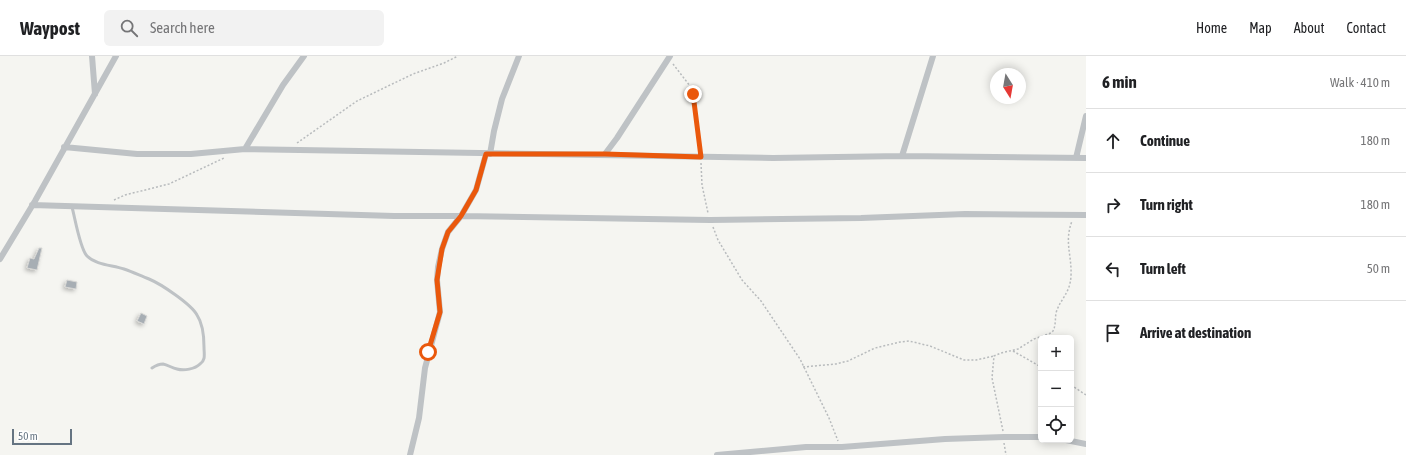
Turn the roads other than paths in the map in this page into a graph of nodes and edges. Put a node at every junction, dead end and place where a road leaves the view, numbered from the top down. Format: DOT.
graph roads {
  1 [pos="92,56"];
  2 [pos="116,56"];
  3 [pos="303,56"];
  4 [pos="519,56"];
  5 [pos="933,56"];
  6 [pos="669,57"];
  7 [pos="95,94"];
  8 [pos="1086,116"];
  9 [pos="64,147"];
  10 [pos="245,149"];
  11 [pos="488,154"];
  12 [pos="605,154"];
  13 [pos="902,156"];
  14 [pos="1076,158"];
  15 [pos="1086,158"];
  16 [pos="32,205"];
  17 [pos="72,206"];
  18 [pos="1086,215"];
  19 [pos="461,216"];
  20 [pos="0,259"];
  21 [pos="152,368"];
  22 [pos="1038,437"];
  23 [pos="1074,442"];
  24 [pos="1086,444"];
  25 [pos="410,455"];
  26 [pos="717,455"];
  1 -- 7 [label="street"];
  2 -- 7 [label="street"];
  3 -- 10 [label="street"];
  4 -- 11 [label="street"];
  5 -- 13 [label="street"];
  6 -- 12 [label="street"];
  7 -- 9 [label="street"];
  8 -- 14 [label="street"];
  9 -- 10 [label="street"];
  9 -- 16 [label="street"];
  10 -- 11 [label="street"];
  11 -- 12 [label="street"];
  11 -- 19 [label="street"];
  12 -- 13 [label="street"];
  13 -- 14 [label="street"];
  14 -- 15 [label="street"];
  16 -- 17 [label="street"];
  16 -- 20 [label="street"];
  17 -- 19 [label="street"];
  17 -- 21 [label="lane"];
  18 -- 19 [label="street"];
  19 -- 25 [label="street"];
  22 -- 26 [label="street"];
  23 -- 24 [label="street"];
}
